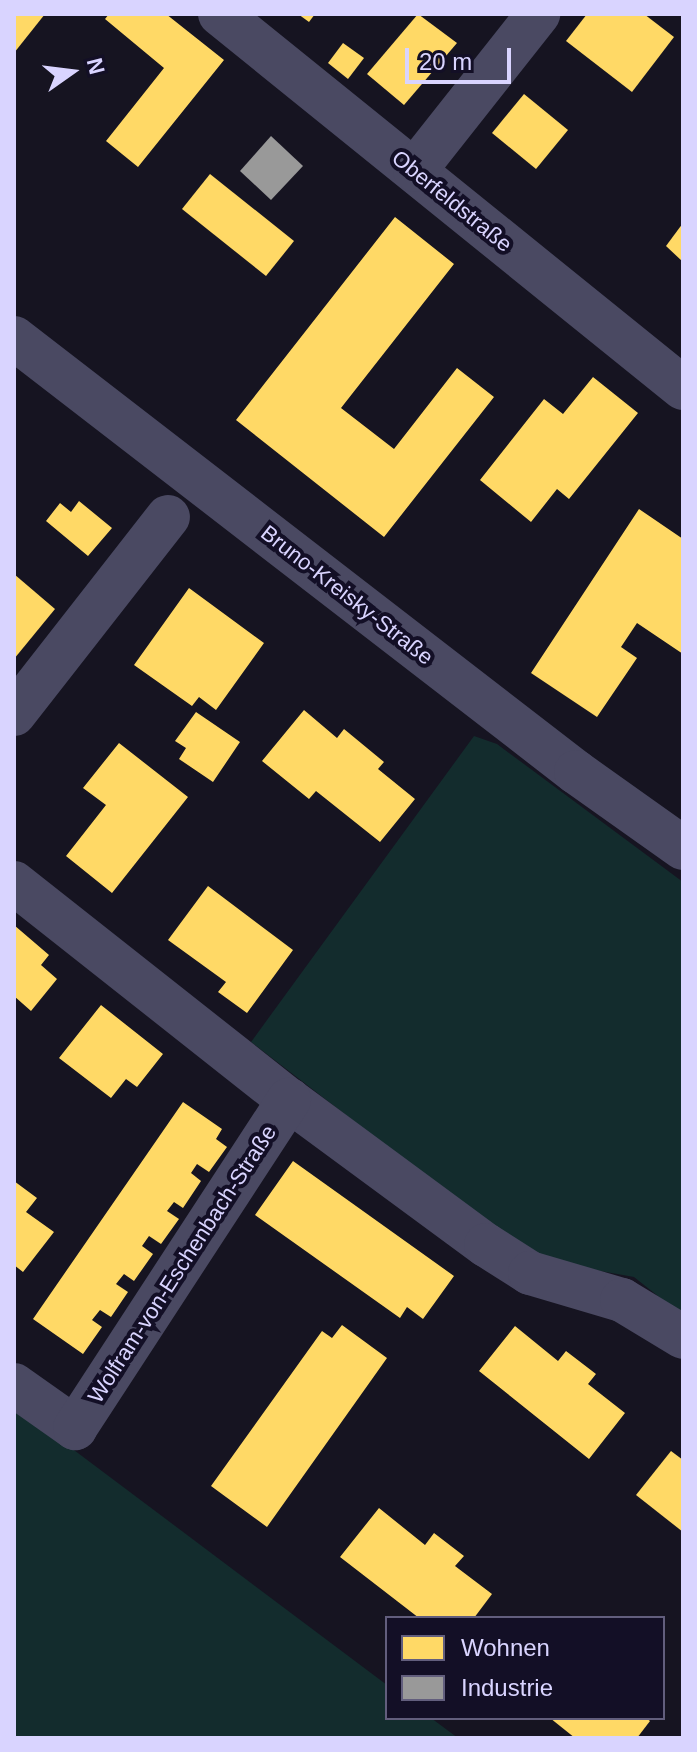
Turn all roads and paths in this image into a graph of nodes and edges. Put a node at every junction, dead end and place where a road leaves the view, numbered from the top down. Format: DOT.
graph roads {
  1 [pos="220,14"];
  2 [pos="538,14"];
  3 [pos="415,170"];
  4 [pos="14,338"];
  5 [pos="683,388"];
  6 [pos="168,517"];
  7 [pos="14,714"];
  8 [pos="683,848"];
  9 [pos="14,883"];
  10 [pos="289,1100"];
  11 [pos="683,1337"];
  12 [pos="14,1385"];
  1 -- 3 [label="street, Oberfeldstraße"];
  2 -- 3 [label="street"];
  3 -- 5 [label="street, Oberfeldstraße"];
  4 -- 8 [label="street, Bruno-Kreisky-Straße"];
  6 -- 7 [label="street"];
  9 -- 10 [label="street, Wolfram-von-Eschenbach-Straße"];
  10 -- 11 [label="street, Wolfram-von-Eschenbach-Straße"];
  10 -- 12 [label="street, Wolfram-von-Eschenbach-Straße"];
}
